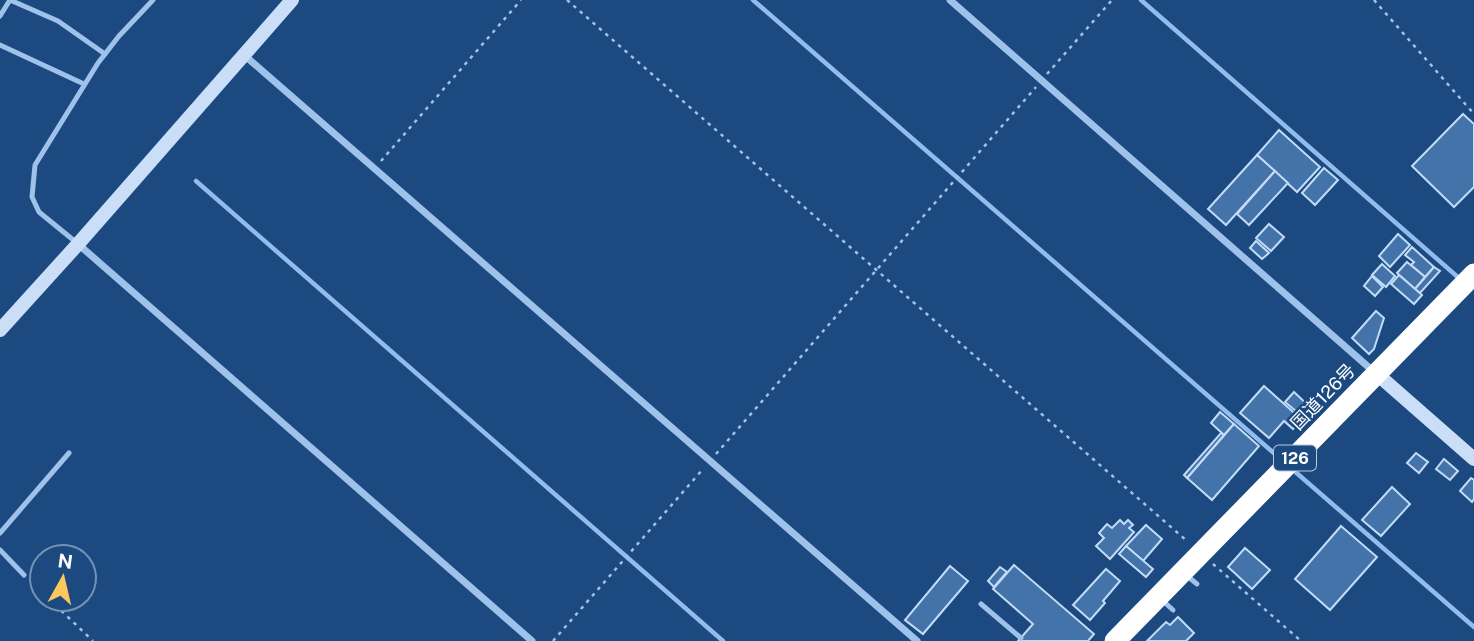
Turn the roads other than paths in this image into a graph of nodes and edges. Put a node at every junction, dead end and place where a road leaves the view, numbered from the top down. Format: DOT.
graph roads {
  1 [pos="153,0"];
  2 [pos="292,0"];
  3 [pos="950,0"];
  4 [pos="281,6"];
  5 [pos="0,16"];
  6 [pos="0,45"];
  7 [pos="105,54"];
  8 [pos="243,54"];
  9 [pos="84,84"];
  10 [pos="78,244"];
  11 [pos="1474,274"];
  12 [pos="0,330"];
  13 [pos="1377,374"];
  14 [pos="69,453"];
  15 [pos="1474,459"];
  16 [pos="0,533"];
  17 [pos="0,550"];
  18 [pos="24,575"];
  19 [pos="981,604"];
  20 [pos="1021,638"];
  21 [pos="532,641"];
  22 [pos="917,641"];
  23 [pos="1115,641"];
  1 -- 7 [label="lane"];
  2 -- 4 [label="street"];
  3 -- 13 [label="street"];
  4 -- 8 [label="street"];
  5 -- 7 [label="lane"];
  6 -- 9 [label="lane"];
  7 -- 9 [label="lane"];
  8 -- 10 [label="street"];
  8 -- 22 [label="street"];
  9 -- 10 [label="lane"];
  10 -- 12 [label="street"];
  10 -- 21 [label="street"];
  11 -- 13 [label="highway, 国道126号 / 126"];
  13 -- 15 [label="street"];
  13 -- 23 [label="highway, 国道126号 / 126"];
  14 -- 16 [label="lane"];
  17 -- 18 [label="lane"];
  19 -- 20 [label="lane"];
}
